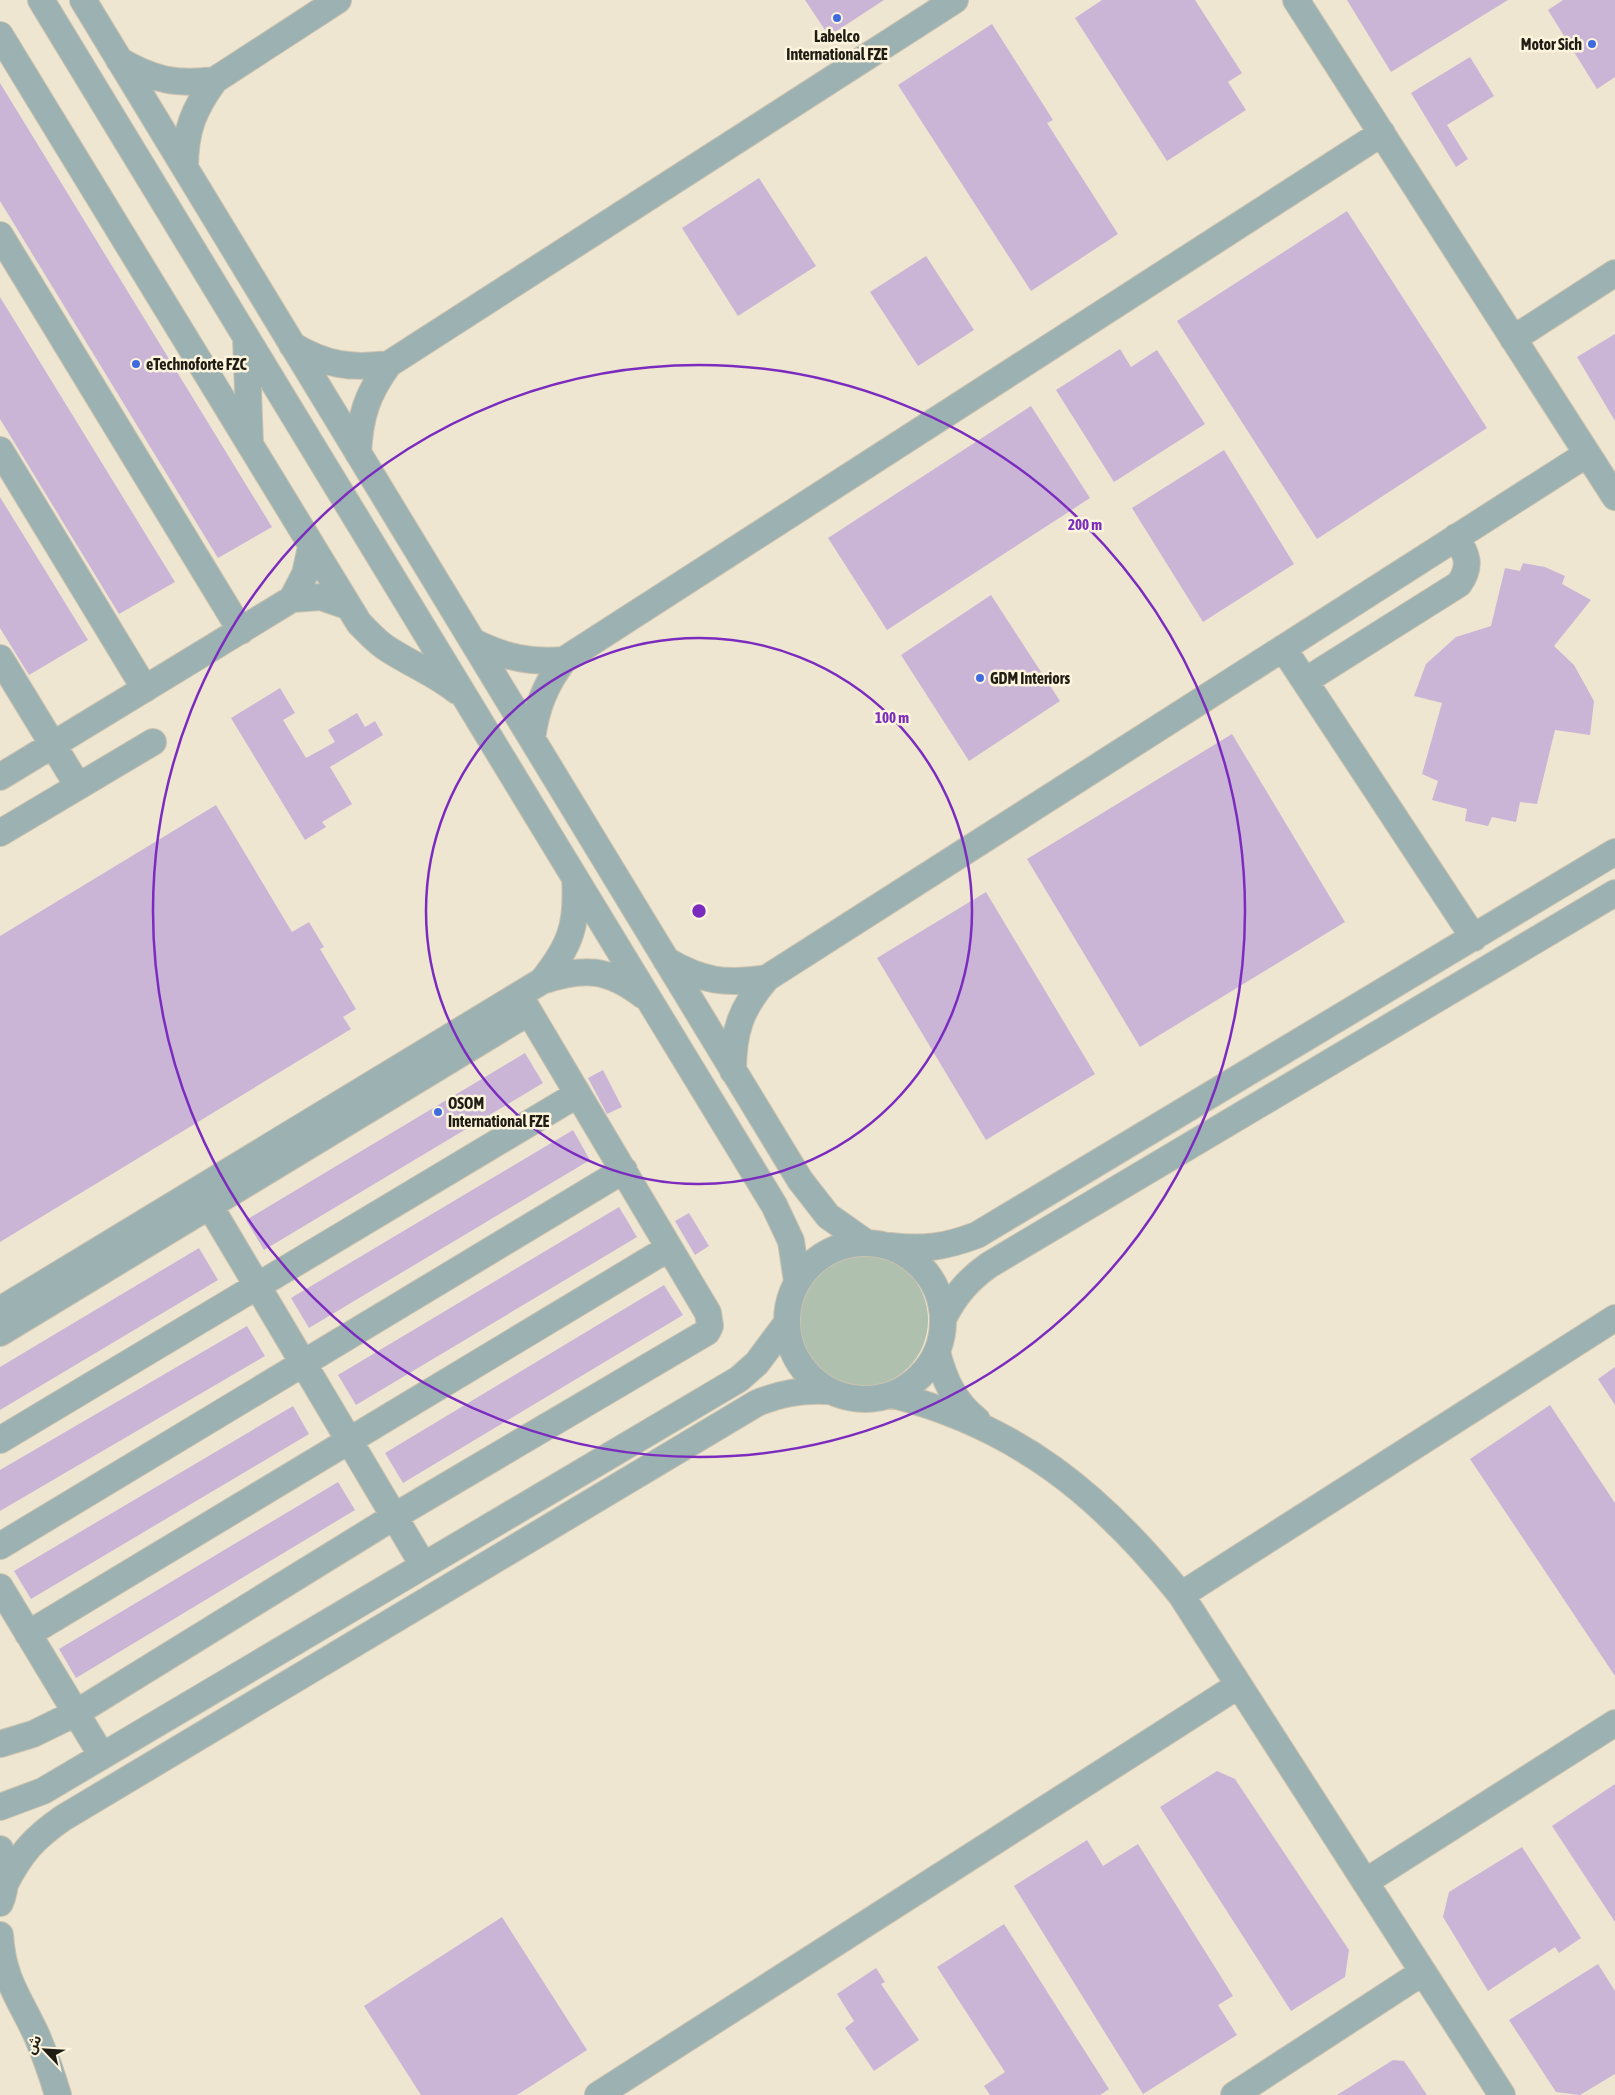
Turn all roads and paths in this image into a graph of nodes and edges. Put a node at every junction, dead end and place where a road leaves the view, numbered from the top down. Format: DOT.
graph roads {
  1 [pos="41,0"];
  2 [pos="83,0"];
  3 [pos="338,0"];
  4 [pos="955,0"];
  5 [pos="1302,2"];
  6 [pos="0,35"];
  7 [pos="119,60"];
  8 [pos="215,80"];
  9 [pos="1382,133"];
  10 [pos="185,168"];
  11 [pos="0,235"];
  12 [pos="1615,273"];
  13 [pos="246,338"];
  14 [pos="1513,339"];
  15 [pos="292,344"];
  16 [pos="389,364"];
  17 [pos="250,446"];
  18 [pos="0,450"];
  19 [pos="358,453"];
  20 [pos="1587,454"];
  21 [pos="1615,498"];
  22 [pos="1456,538"];
  23 [pos="311,547"];
  24 [pos="292,599"];
  25 [pos="347,606"];
  26 [pos="241,631"];
  27 [pos="474,642"];
  28 [pos="1284,648"];
  29 [pos="0,658"];
  30 [pos="564,660"];
  31 [pos="1305,681"];
  32 [pos="145,689"];
  33 [pos="467,700"];
  34 [pos="532,740"];
  35 [pos="153,742"];
  36 [pos="53,745"];
  37 [pos="0,777"];
  38 [pos="78,786"];
  39 [pos="0,833"];
  40 [pos="1615,852"];
  41 [pos="575,877"];
  42 [pos="1615,893"];
  43 [pos="1474,938"];
  44 [pos="666,960"];
  45 [pos="767,978"];
  46 [pos="542,980"];
  47 [pos="649,999"];
  48 [pos="524,1004"];
  49 [pos="733,1071"];
  50 [pos="578,1094"];
  51 [pos="624,1170"];
  52 [pos="205,1197"];
  53 [pos="878,1244"];
  54 [pos="669,1248"];
  55 [pos="797,1281"];
  56 [pos="257,1286"];
  57 [pos="0,1310"];
  58 [pos="1615,1318"];
  59 [pos="943,1319"];
  60 [pos="786,1324"];
  61 [pos="0,1333"];
  62 [pos="937,1352"];
  63 [pos="303,1363"];
  64 [pos="827,1391"];
  65 [pos="893,1395"];
  66 [pos="987,1428"];
  67 [pos="0,1440"];
  68 [pos="349,1440"];
  69 [pos="394,1516"];
  70 [pos="0,1546"];
  71 [pos="423,1565"];
  72 [pos="0,1587"];
  73 [pos="1181,1594"];
  74 [pos="28,1634"];
  75 [pos="1239,1685"];
  76 [pos="76,1713"];
  77 [pos="1615,1723"];
  78 [pos="0,1744"];
  79 [pos="102,1756"];
  80 [pos="0,1807"];
  81 [pos="0,1849"];
  82 [pos="1365,1882"];
  83 [pos="2,1902"];
  84 [pos="0,1934"];
  85 [pos="1423,1972"];
  86 [pos="8,1992"];
  87 [pos="58,2095"];
  88 [pos="598,2095"];
  89 [pos="1234,2095"];
  90 [pos="1502,2095"];
  1 -- 13 [label="street"];
  2 -- 7 [label="street"];
  3 -- 8 [label="street"];
  4 -- 16 [label="street"];
  5 -- 9 [label="street"];
  6 -- 17 [label="street"];
  7 -- 8 [label="street"];
  7 -- 10 [label="street"];
  8 -- 10 [label="street"];
  9 -- 14 [label="street"];
  9 -- 30 [label="street"];
  10 -- 15 [label="street"];
  11 -- 26 [label="street"];
  12 -- 14 [label="street"];
  13 -- 17 [label="street"];
  13 -- 33 [label="street"];
  14 -- 20 [label="street"];
  15 -- 16 [label="street"];
  15 -- 19 [label="street"];
  16 -- 19 [label="street"];
  17 -- 23 [label="street"];
  18 -- 32 [label="street"];
  19 -- 27 [label="street"];
  20 -- 21 [label="street"];
  20 -- 22 [label="street"];
  22 -- 28 [label="street"];
  22 -- 31 [label="street"];
  23 -- 24 [label="street"];
  23 -- 25 [label="street"];
  24 -- 25 [label="street"];
  24 -- 26 [label="street"];
  25 -- 33 [label="street"];
  26 -- 32 [label="street"];
  27 -- 30 [label="street"];
  27 -- 34 [label="street"];
  28 -- 31 [label="street"];
  28 -- 45 [label="street"];
  29 -- 36 [label="street"];
  30 -- 34 [label="street"];
  31 -- 43 [label="street"];
  32 -- 36 [label="street"];
  33 -- 41 [label="street"];
  34 -- 44 [label="street"];
  35 -- 38 [label="street"];
  36 -- 37 [label="street"];
  36 -- 38 [label="street"];
  38 -- 39 [label="street"];
  40 -- 43 [label="street"];
  41 -- 46 [label="street"];
  41 -- 47 [label="street"];
  42 -- 59 [label="street"];
  43 -- 53 [label="street"];
  44 -- 45 [label="street"];
  44 -- 49 [label="street"];
  45 -- 49 [label="street"];
  46 -- 47 [label="street"];
  46 -- 48 [label="street"];
  47 -- 55 [label="street"];
  48 -- 50 [label="street"];
  48 -- 52 [label="street"];
  49 -- 53 [label="street"];
  50 -- 51 [label="street"];
  50 -- 56 [label="street"];
  51 -- 54 [label="street"];
  51 -- 63 [label="street"];
  52 -- 56 [label="street"];
  52 -- 57 [label="street"];
  52 -- 61 [label="street"];
  53 -- 55 [label="street"];
  53 -- 59 [label="street"];
  54 -- 68 [label="street"];
  54 -- 69 [label="street"];
  55 -- 60 [label="street"];
  56 -- 63 [label="street"];
  56 -- 67 [label="street"];
  58 -- 73 [label="street"];
  59 -- 62 [label="street"];
  60 -- 64 [label="street"];
  60 -- 71 [label="street"];
  62 -- 65 [label="street"];
  62 -- 66 [label="street"];
  63 -- 68 [label="street"];
  63 -- 70 [label="street"];
  64 -- 65 [label="street"];
  64 -- 83 [label="street"];
  65 -- 66 [label="street"];
  66 -- 73 [label="street"];
  68 -- 69 [label="street"];
  68 -- 74 [label="street"];
  69 -- 71 [label="street"];
  69 -- 76 [label="street"];
  71 -- 79 [label="street"];
  72 -- 74 [label="street"];
  73 -- 75 [label="street"];
  74 -- 76 [label="street"];
  75 -- 82 [label="street"];
  75 -- 88 [label="street"];
  76 -- 78 [label="street"];
  76 -- 79 [label="street"];
  77 -- 82 [label="street"];
  79 -- 80 [label="street"];
  81 -- 83 [label="street"];
  82 -- 85 [label="street"];
  84 -- 86 [label="street"];
  85 -- 89 [label="street"];
  85 -- 90 [label="street"];
  86 -- 87 [label="street"];
}
